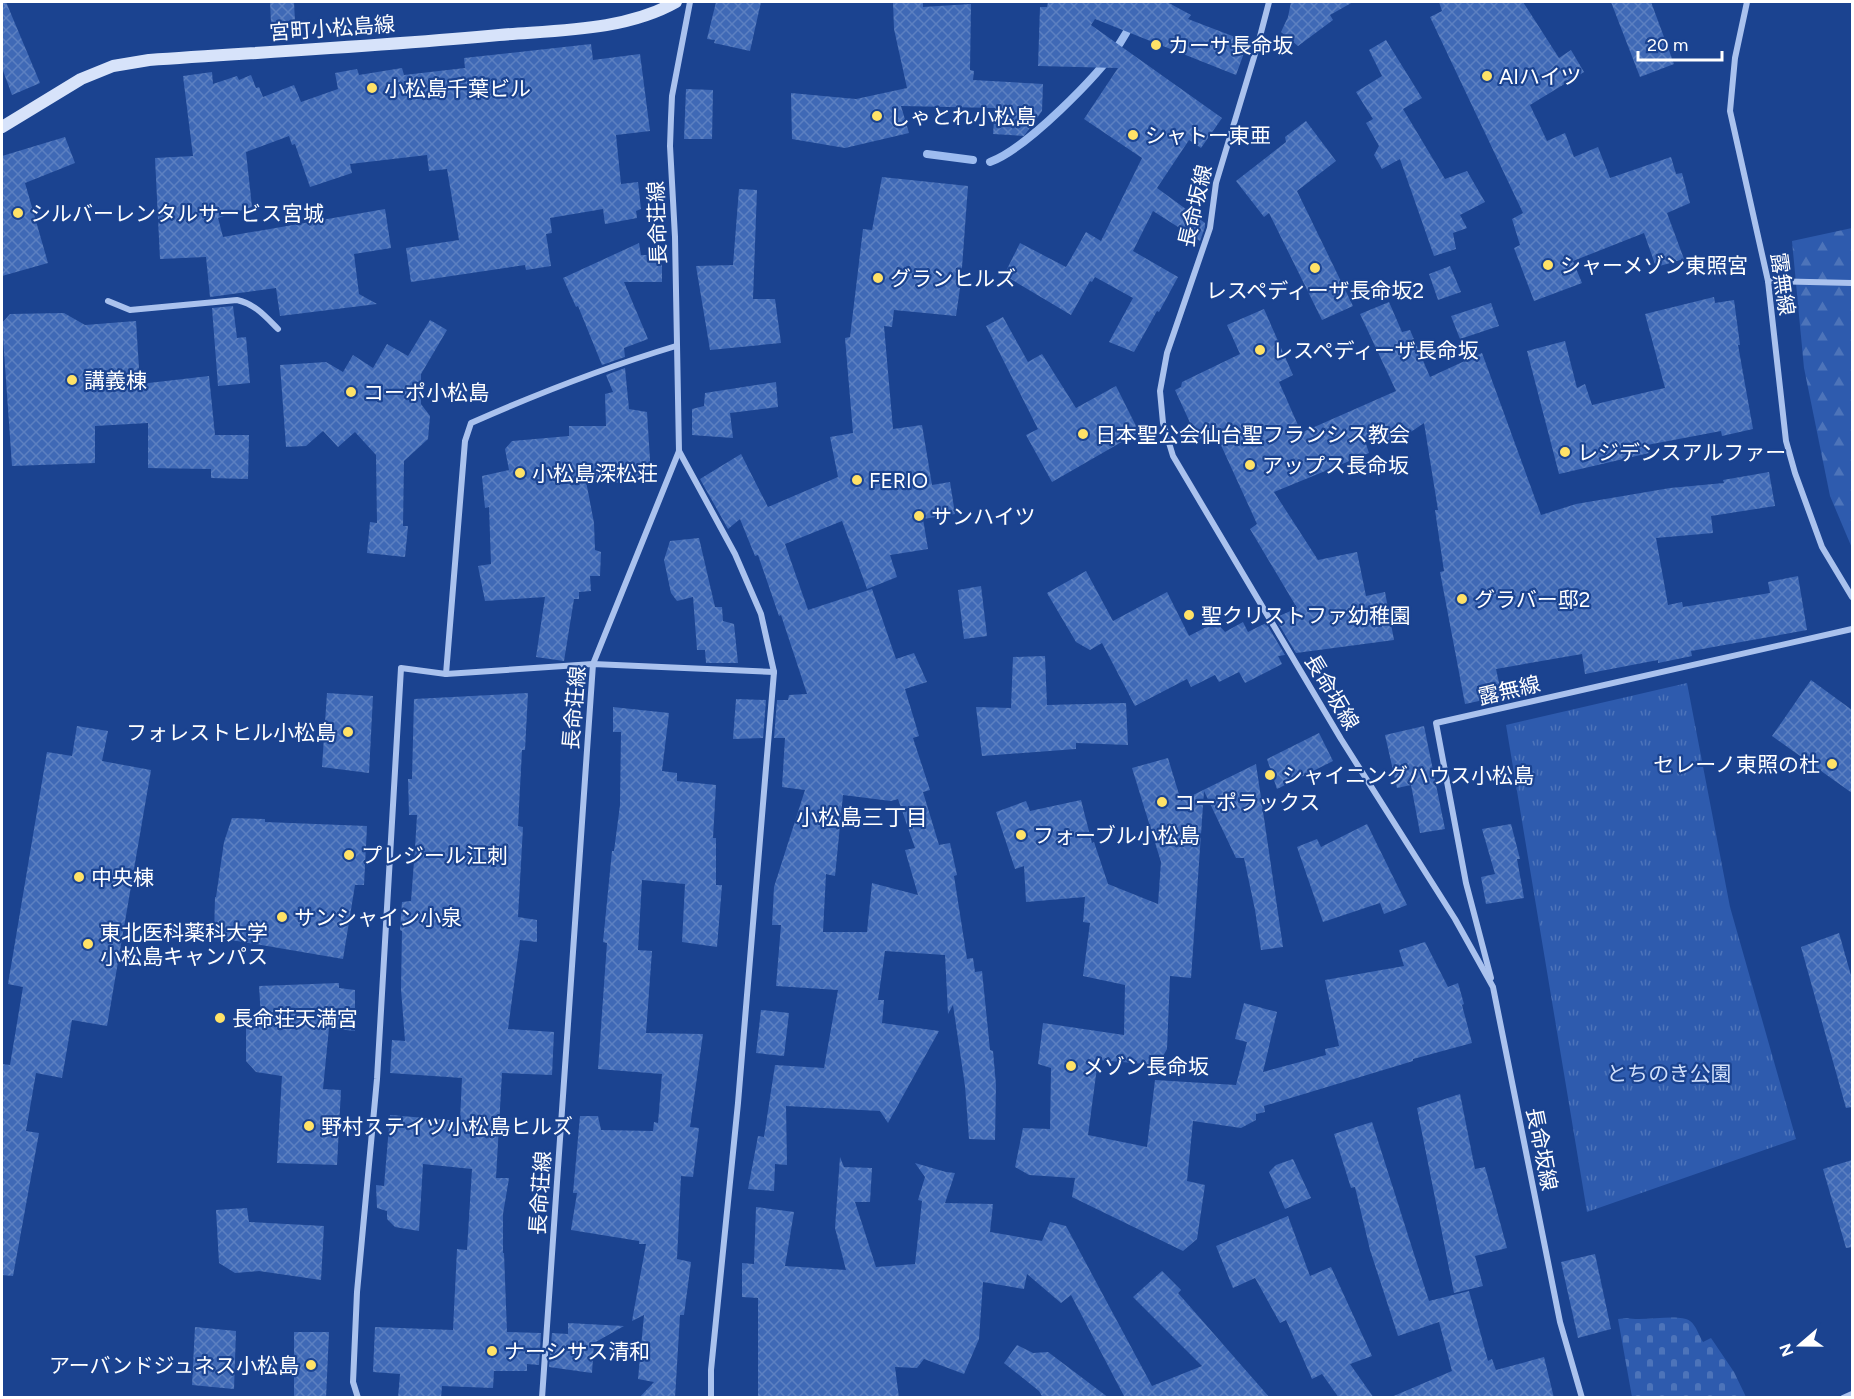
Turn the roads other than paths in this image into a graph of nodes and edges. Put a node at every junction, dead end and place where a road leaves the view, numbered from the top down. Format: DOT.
graph roads {
  1 [pos="676,2"];
  2 [pos="690,2"];
  3 [pos="1269,2"];
  4 [pos="1747,2"];
  5 [pos="2,127"];
  6 [pos="1768,281"];
  7 [pos="1852,283"];
  8 [pos="108,301"];
  9 [pos="278,329"];
  10 [pos="676,346"];
  11 [pos="679,451"];
  12 [pos="1852,597"];
  13 [pos="1852,629"];
  14 [pos="593,664"];
  15 [pos="774,672"];
  16 [pos="446,674"];
  17 [pos="1493,987"];
  18 [pos="1852,1394"];
  19 [pos="358,1398"];
  20 [pos="542,1398"];
  21 [pos="711,1398"];
  22 [pos="1582,1398"];
  23 [pos="1843,1398"];
  1 -- 5 [label="street, 宮町小松島線"];
  2 -- 10 [label="street, 長命荘線"];
  3 -- 17 [label="street, 長命坂線"];
  4 -- 6 [label="street, 露無線"];
  6 -- 7 [label="street"];
  6 -- 12 [label="street, 露無線"];
  8 -- 9 [label="street"];
  10 -- 11 [label="street, 長命荘線"];
  10 -- 16 [label="street"];
  11 -- 14 [label="street, 長命荘線"];
  11 -- 15 [label="street"];
  13 -- 17 [label="street, 露無線"];
  14 -- 15 [label="street"];
  14 -- 16 [label="street"];
  14 -- 20 [label="street, 長命荘線"];
  15 -- 21 [label="street"];
  16 -- 19 [label="street"];
  17 -- 22 [label="street, 長命坂線"];
  18 -- 23 [label="street"];
}
